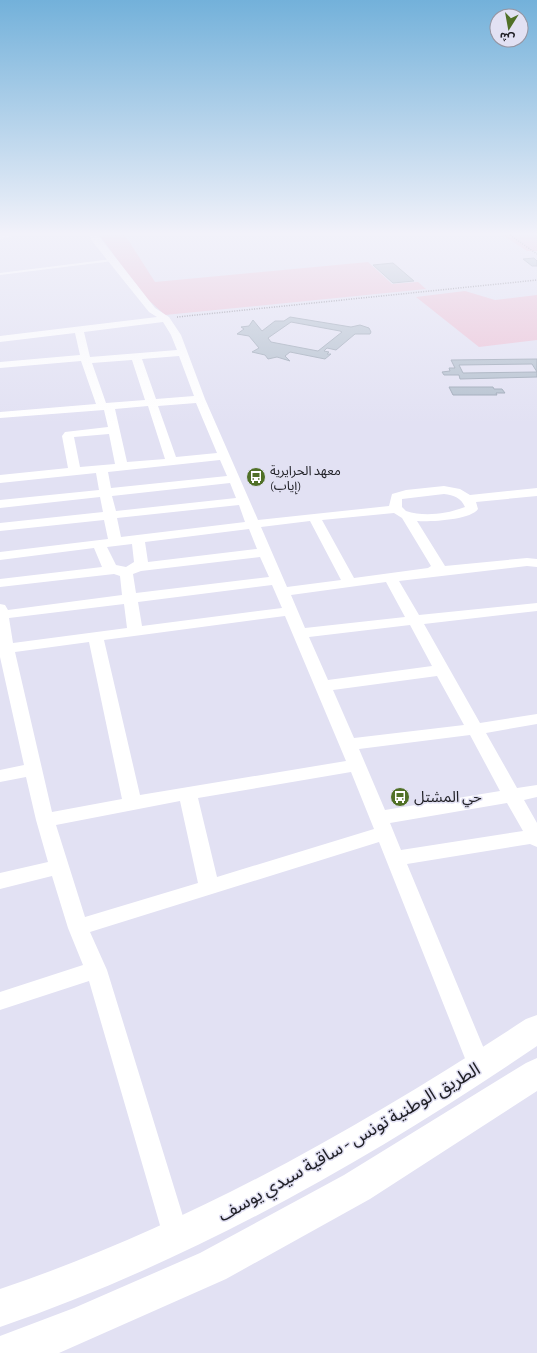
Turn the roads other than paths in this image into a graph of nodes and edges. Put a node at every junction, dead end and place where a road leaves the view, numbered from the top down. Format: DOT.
graph roads {
  1 [pos="143,298"];
  2 [pos="166,319"];
  3 [pos="78,329"];
  4 [pos="0,339"];
  5 [pos="183,353"];
  6 [pos="136,357"];
  7 [pos="85,360"];
  8 [pos="0,366"];
  9 [pos="200,399"];
  10 [pos="152,403"];
  11 [pos="105,406"];
  12 [pos="0,415"];
  13 [pos="114,430"];
  14 [pos="224,456"];
  15 [pos="172,462"];
  16 [pos="122,467"];
  17 [pos="101,469"];
  18 [pos="75,472"];
  19 [pos="0,479"];
  20 [pos="234,479"];
  21 [pos="106,492"];
  22 [pos="537,492"];
  23 [pos="537,498"];
  24 [pos="243,501"];
  25 [pos="470,502"];
  26 [pos="0,504"];
  27 [pos="397,509"];
  28 [pos="110,514"];
  29 [pos="314,517"];
  30 [pos="408,518"];
  31 [pos="253,524"];
  32 [pos="0,527"];
  33 [pos="138,539"];
  34 [pos="115,541"];
  35 [pos="99,543"];
  36 [pos="265,552"];
  37 [pos="0,556"];
  38 [pos="537,563"];
  39 [pos="126,569"];
  40 [pos="432,572"];
  41 [pos="390,576"];
  42 [pos="348,582"];
  43 [pos="0,583"];
  44 [pos="279,586"];
  45 [pos="129,599"];
  46 [pos="537,607"];
  47 [pos="0,611"];
  48 [pos="289,611"];
  49 [pos="415,620"];
  50 [pos="135,631"];
  51 [pos="300,633"];
  52 [pos="96,637"];
  53 [pos="6,649"];
  54 [pos="442,670"];
  55 [pos="323,686"];
  56 [pos="537,719"];
  57 [pos="474,730"];
  58 [pos="348,745"];
  59 [pos="357,765"];
  60 [pos="33,769"];
  61 [pos="0,776"];
  62 [pos="537,791"];
  63 [pos="188,795"];
  64 [pos="511,795"];
  65 [pos="132,802"];
  66 [pos="45,820"];
  67 [pos="382,826"];
  68 [pos="536,838"];
  69 [pos="396,858"];
  70 [pos="58,867"];
  71 [pos="0,882"];
  72 [pos="209,888"];
  73 [pos="78,928"];
  74 [pos="96,970"];
  75 [pos="0,1001"];
  76 [pos="537,1029"];
  77 [pos="480,1068"];
  78 [pos="537,1073"];
  79 [pos="177,1239"];
  80 [pos="0,1308"];
  81 [pos="8,1353"];
  1 -- 2 [label="street"];
  2 -- 3 [label="street"];
  2 -- 5 [label="street"];
  3 -- 4 [label="street"];
  3 -- 7 [label="street"];
  5 -- 6 [label="street"];
  5 -- 9 [label="street"];
  6 -- 7 [label="street"];
  6 -- 10 [label="street"];
  7 -- 8 [label="street"];
  7 -- 11 [label="street"];
  9 -- 10 [label="street"];
  9 -- 14 [label="street"];
  10 -- 11 [label="street"];
  10 -- 15 [label="street"];
  11 -- 12 [label="street"];
  11 -- 13 [label="street"];
  13 -- 16 [label="street"];
  13 -- 18 [label="street"];
  14 -- 15 [label="street"];
  14 -- 20 [label="street"];
  15 -- 16 [label="street"];
  16 -- 17 [label="street"];
  17 -- 18 [label="street"];
  17 -- 21 [label="street"];
  18 -- 19 [label="street"];
  20 -- 21 [label="street"];
  20 -- 24 [label="street"];
  21 -- 26 [label="street"];
  21 -- 28 [label="street"];
  22 -- 25 [label="street"];
  23 -- 25 [label="street"];
  24 -- 28 [label="street"];
  24 -- 31 [label="street"];
  25 -- 27 [label="street"];
  25 -- 30 [label="street"];
  27 -- 29 [label="street"];
  27 -- 30 [label="street"];
  28 -- 32 [label="street"];
  28 -- 34 [label="street"];
  29 -- 31 [label="street"];
  29 -- 42 [label="street"];
  30 -- 40 [label="street"];
  31 -- 33 [label="street"];
  31 -- 36 [label="street"];
  33 -- 34 [label="street"];
  33 -- 39 [label="street"];
  34 -- 35 [label="street"];
  35 -- 37 [label="street"];
  35 -- 39 [label="street"];
  36 -- 39 [label="street"];
  36 -- 44 [label="street"];
  38 -- 40 [label="street"];
  39 -- 43 [label="street"];
  39 -- 45 [label="street"];
  40 -- 41 [label="street"];
  41 -- 42 [label="street"];
  41 -- 49 [label="street"];
  42 -- 44 [label="street"];
  44 -- 45 [label="street"];
  44 -- 48 [label="street"];
  45 -- 47 [label="street"];
  45 -- 50 [label="street"];
  46 -- 49 [label="street"];
  47 -- 53 [label="street"];
  48 -- 50 [label="street"];
  48 -- 51 [label="street"];
  49 -- 51 [label="street"];
  49 -- 54 [label="street"];
  50 -- 52 [label="street"];
  51 -- 55 [label="street"];
  52 -- 53 [label="street"];
  52 -- 65 [label="street"];
  53 -- 60 [label="street"];
  54 -- 55 [label="street"];
  54 -- 57 [label="street"];
  55 -- 58 [label="street"];
  56 -- 57 [label="street"];
  57 -- 58 [label="street"];
  57 -- 64 [label="street"];
  58 -- 59 [label="street"];
  59 -- 63 [label="street"];
  59 -- 67 [label="street"];
  60 -- 61 [label="street"];
  60 -- 66 [label="street"];
  62 -- 64 [label="street"];
  63 -- 65 [label="street"];
  63 -- 72 [label="street"];
  64 -- 67 [label="street"];
  64 -- 68 [label="street"];
  65 -- 66 [label="street"];
  66 -- 70 [label="street"];
  67 -- 69 [label="street"];
  67 -- 72 [label="street"];
  68 -- 69 [label="street"];
  69 -- 77 [label="street"];
  70 -- 71 [label="street"];
  70 -- 73 [label="street"];
  72 -- 73 [label="street"];
  73 -- 74 [label="street"];
  74 -- 75 [label="street"];
  74 -- 79 [label="street"];
  76 -- 77 [label="highway, الطريق الوطنية تونس - ساقية سيدي يوسف"];
  77 -- 79 [label="highway, الطريق الوطنية تونس - ساقية سيدي يوسف"];
  78 -- 81 [label="highway"];
  79 -- 80 [label="highway, الطريق الوطنية تونس - ساقية سيدي يوسف"];
}
